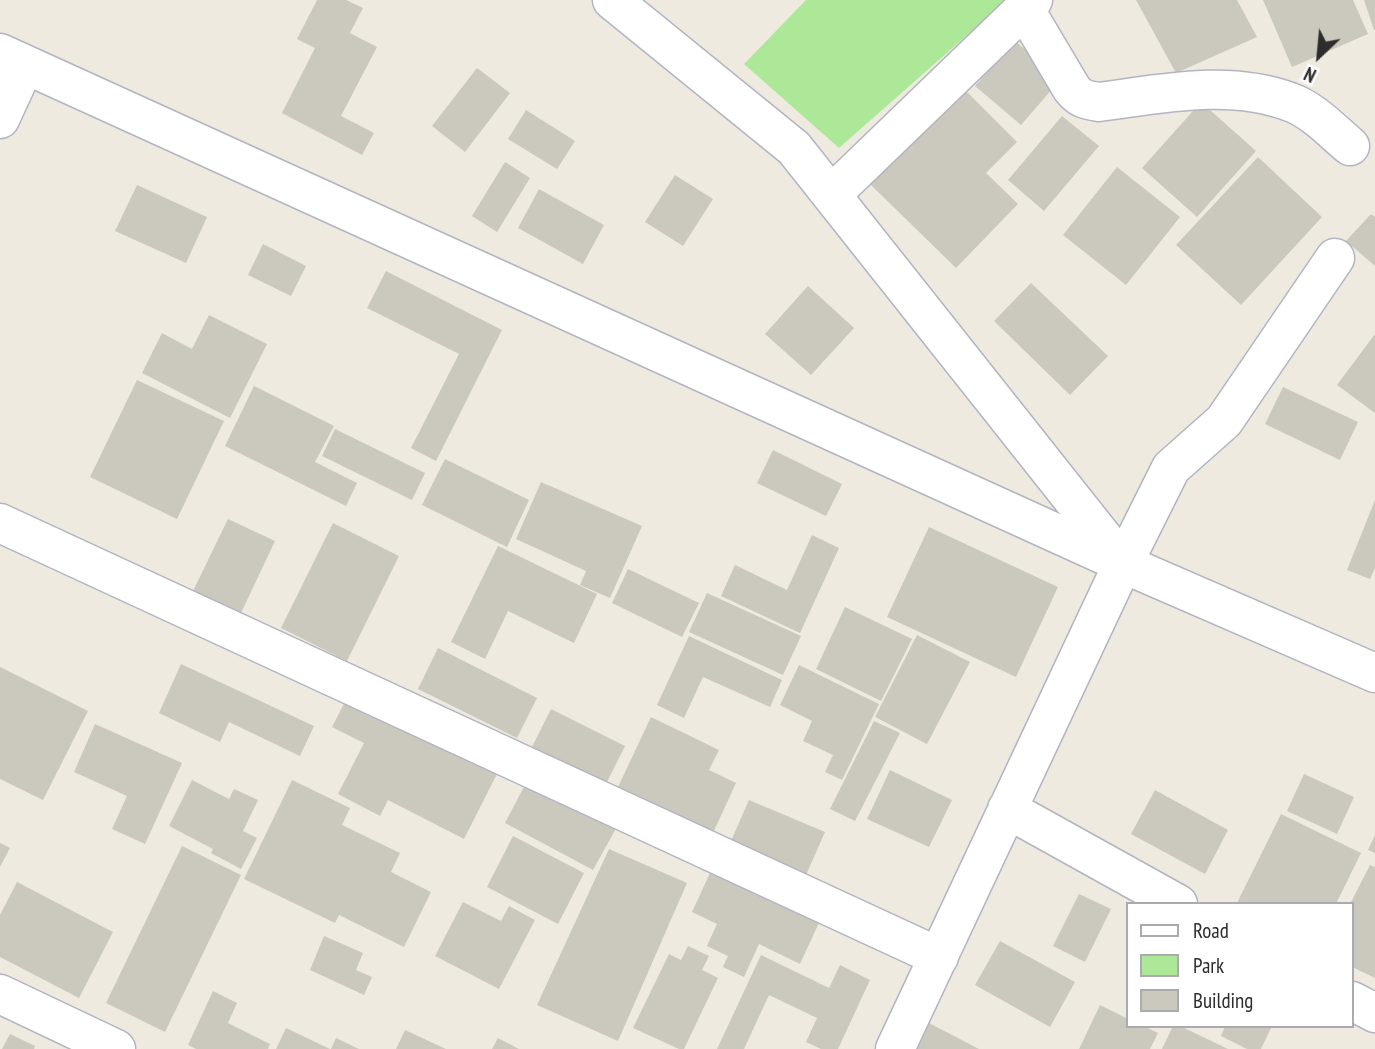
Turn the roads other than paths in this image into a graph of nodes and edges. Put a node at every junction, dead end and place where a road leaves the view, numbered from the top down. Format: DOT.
graph roads {
  1 [pos="612,0"];
  2 [pos="1029,4"];
  3 [pos="13,59"];
  4 [pos="0,119"];
  5 [pos="1350,146"];
  6 [pos="832,194"];
  7 [pos="1335,258"];
  8 [pos="0,523"];
  9 [pos="1124,564"];
  10 [pos="1375,673"];
  11 [pos="1007,809"];
  12 [pos="1174,902"];
  13 [pos="939,957"];
  14 [pos="0,994"];
  15 [pos="1354,1001"];
  16 [pos="1375,1013"];
  17 [pos="116,1049"];
  18 [pos="895,1049"];
  1 -- 6 [label="street"];
  2 -- 5 [label="street"];
  2 -- 6 [label="street"];
  3 -- 4 [label="street"];
  3 -- 9 [label="street"];
  6 -- 9 [label="street"];
  7 -- 9 [label="street"];
  8 -- 13 [label="street"];
  9 -- 10 [label="street"];
  9 -- 11 [label="street"];
  11 -- 12 [label="street"];
  11 -- 13 [label="street"];
  13 -- 18 [label="street"];
  14 -- 17 [label="street"];
  15 -- 16 [label="street"];
}
